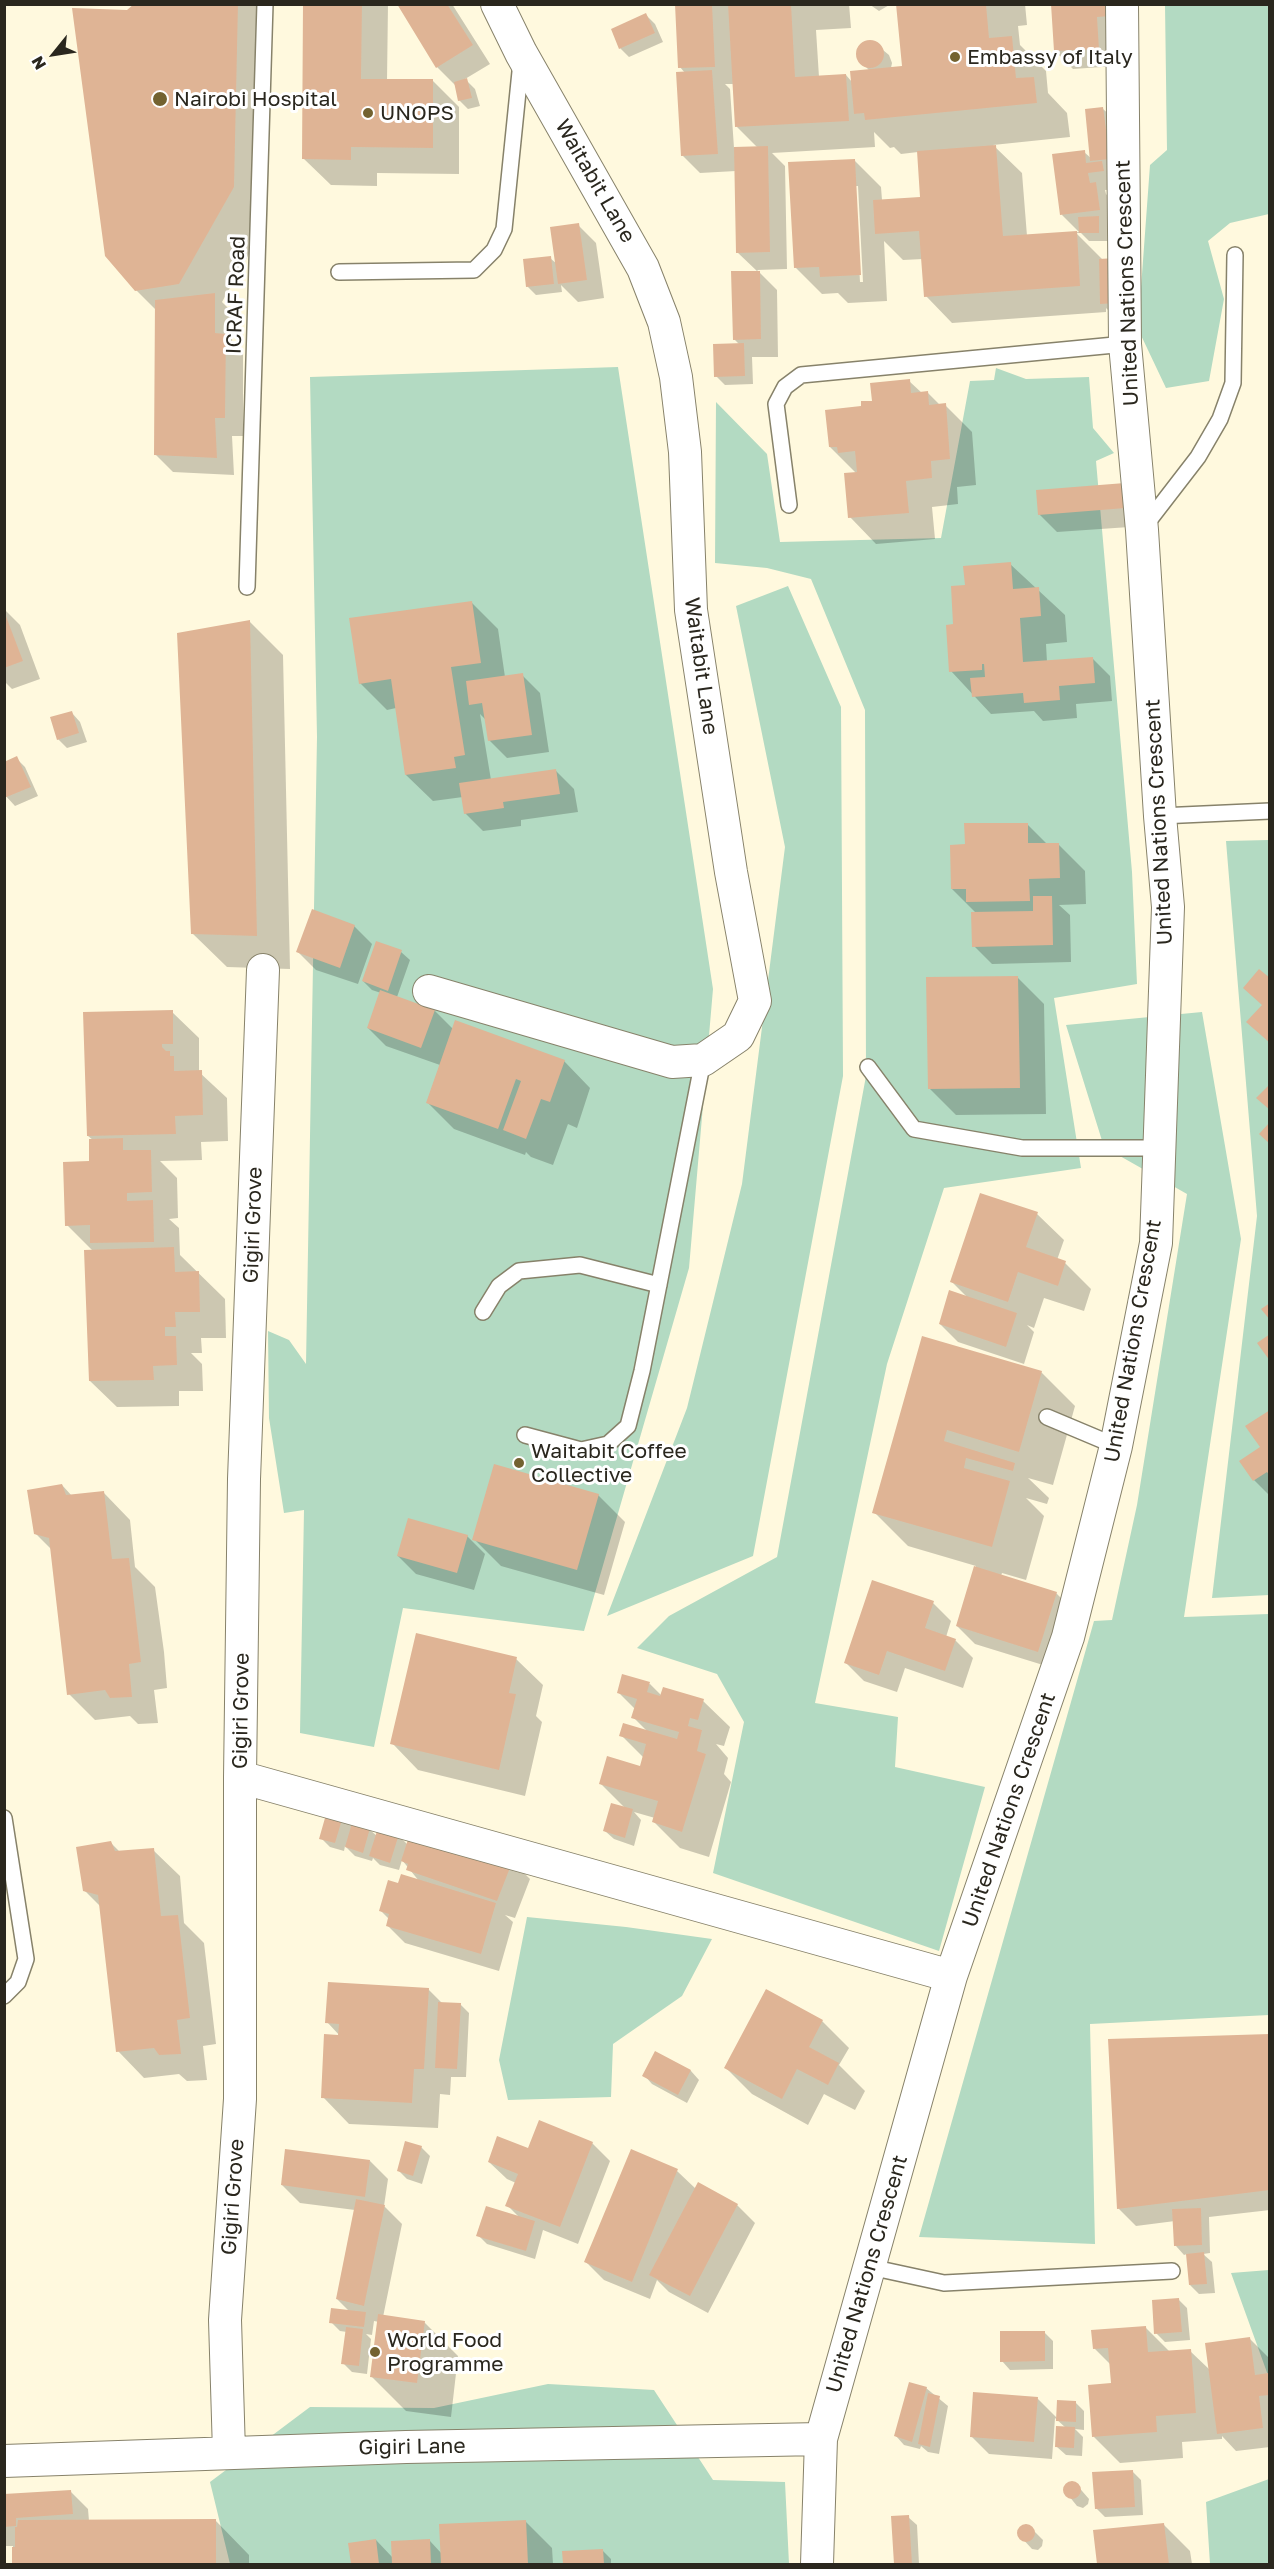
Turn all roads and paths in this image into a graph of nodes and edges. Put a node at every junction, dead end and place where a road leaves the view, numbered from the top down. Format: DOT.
graph roads {
  1 [pos="266,4"];
  2 [pos="497,4"];
  3 [pos="1122,4"];
  4 [pos="521,53"];
  5 [pos="1235,255"];
  6 [pos="339,272"];
  7 [pos="1125,344"];
  8 [pos="789,505"];
  9 [pos="1142,530"];
  10 [pos="247,587"];
  11 [pos="1269,811"];
  12 [pos="1160,816"];
  13 [pos="262,970"];
  14 [pos="429,991"];
  15 [pos="704,1060"];
  16 [pos="868,1067"];
  17 [pos="1160,1148"];
  18 [pos="659,1285"];
  19 [pos="483,1312"];
  20 [pos="1047,1417"];
  21 [pos="525,1435"];
  22 [pos="1116,1446"];
  23 [pos="240,1777"];
  24 [pos="4,1818"];
  25 [pos="951,1976"];
  26 [pos="4,1996"];
  27 [pos="870,2267"];
  28 [pos="1172,2271"];
  29 [pos="821,2439"];
  30 [pos="229,2452"];
  31 [pos="4,2461"];
  32 [pos="817,2565"];
  1 -- 10 [label="lane, ICRAF Road"];
  2 -- 4 [label="street, Waitabit Lane"];
  3 -- 7 [label="street, United Nations Crescent"];
  4 -- 6 [label="lane"];
  4 -- 15 [label="street, Waitabit Lane"];
  5 -- 9 [label="lane"];
  7 -- 8 [label="lane"];
  7 -- 9 [label="street, United Nations Crescent"];
  9 -- 12 [label="street, United Nations Crescent"];
  11 -- 12 [label="lane"];
  12 -- 17 [label="street, United Nations Crescent"];
  13 -- 23 [label="street, Gigiri Grove"];
  14 -- 15 [label="street"];
  15 -- 18 [label="lane"];
  16 -- 17 [label="lane"];
  17 -- 22 [label="street, United Nations Crescent"];
  18 -- 19 [label="lane"];
  18 -- 21 [label="lane"];
  20 -- 22 [label="lane"];
  22 -- 25 [label="street, United Nations Crescent"];
  23 -- 25 [label="street"];
  23 -- 30 [label="street, Gigiri Grove"];
  24 -- 26 [label="lane"];
  25 -- 27 [label="street, United Nations Crescent"];
  27 -- 28 [label="lane"];
  27 -- 29 [label="street, United Nations Crescent"];
  29 -- 30 [label="street, Gigiri Lane"];
  29 -- 32 [label="street, United Nations Crescent"];
  30 -- 31 [label="street, Gigiri Lane"];
}
